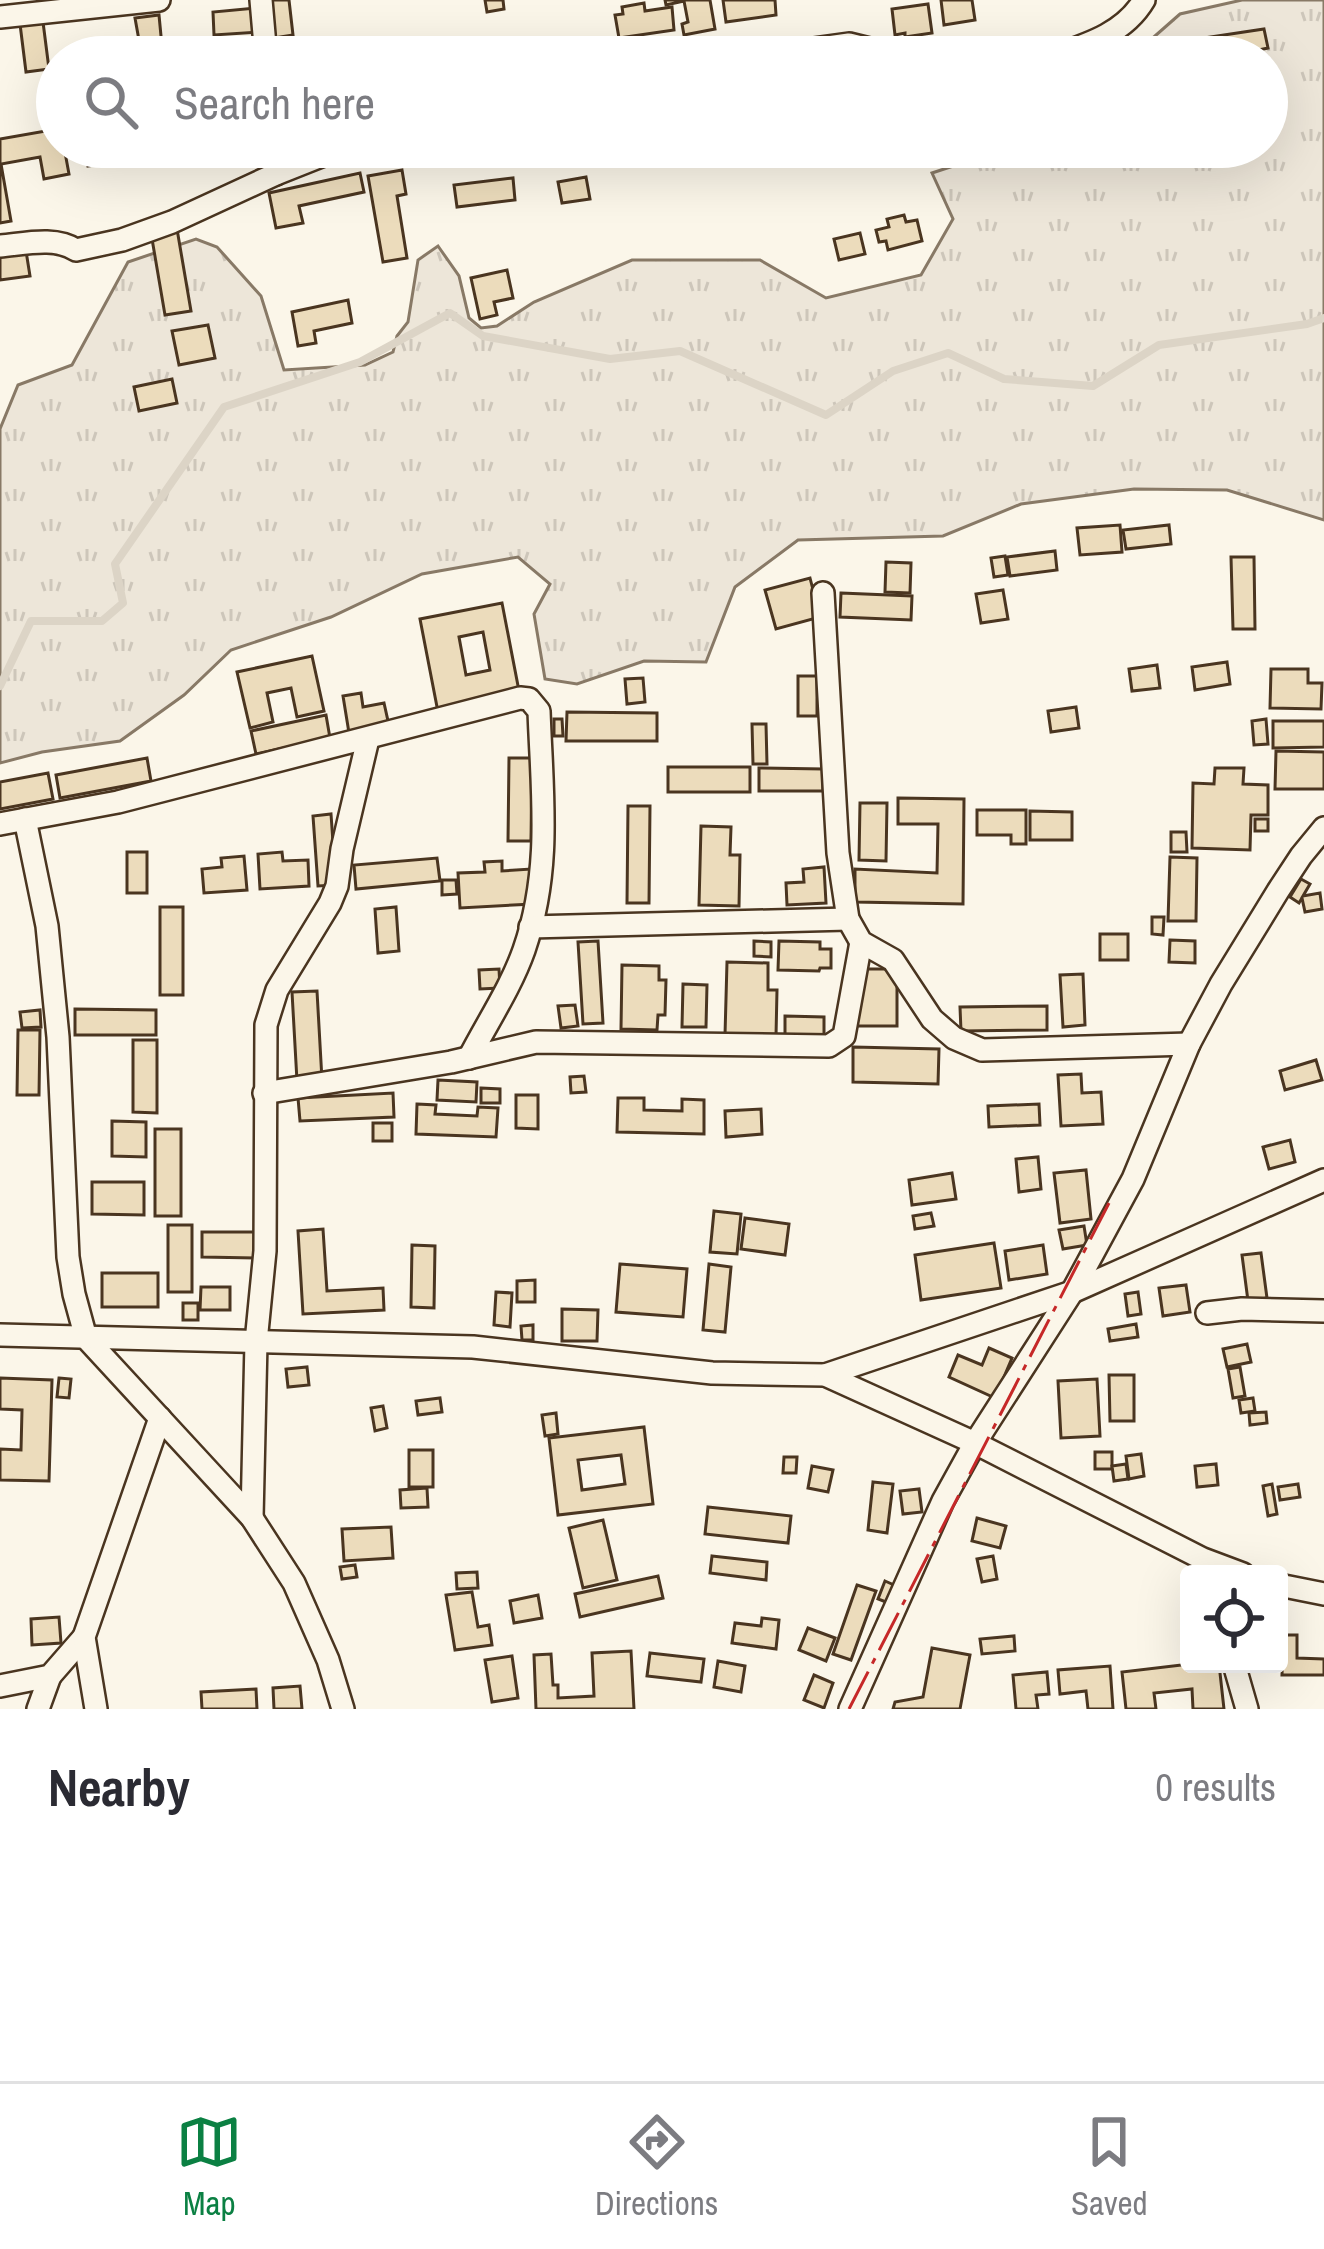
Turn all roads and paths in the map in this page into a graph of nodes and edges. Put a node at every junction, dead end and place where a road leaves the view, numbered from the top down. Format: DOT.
graph roads {
  1 [pos="159,0"];
  2 [pos="261,0"];
  3 [pos="1144,0"];
  4 [pos="18,11"];
  5 [pos="264,36"];
  6 [pos="1104,36"];
  7 [pos="276,168"];
  8 [pos="291,168"];
  9 [pos="276,174"];
  10 [pos="0,246"];
  11 [pos="823,592"];
  12 [pos="368,739"];
  13 [pos="25,819"];
  14 [pos="0,824"];
  15 [pos="1324,828"];
  16 [pos="848,920"];
  17 [pos="530,927"];
  18 [pos="860,942"];
  19 [pos="1189,1044"];
  20 [pos="470,1058"];
  21 [pos="264,1093"];
  22 [pos="1324,1180"];
  23 [pos="1072,1292"];
  24 [pos="1324,1311"];
  25 [pos="1207,1313"];
  26 [pos="0,1335"];
  27 [pos="86,1338"];
  28 [pos="256,1342"];
  29 [pos="825,1375"];
  30 [pos="160,1418"];
  31 [pos="975,1443"];
  32 [pos="252,1519"];
  33 [pos="1201,1565"];
  34 [pos="1288,1587"];
  35 [pos="1324,1594"];
  36 [pos="84,1637"];
  37 [pos="1237,1673"];
  38 [pos="50,1676"];
  39 [pos="0,1686"];
  40 [pos="38,1709"];
  41 [pos="96,1709"];
  42 [pos="343,1709"];
  43 [pos="850,1709"];
  44 [pos="1247,1709"];
  1 -- 4 [label="street"];
  2 -- 5 [label="street"];
  3 -- 6 [label="street"];
  7 -- 9 [label="street"];
  8 -- 9 [label="street"];
  9 -- 10 [label="street"];
  11 -- 16 [label="street"];
  12 -- 13 [label="street"];
  12 -- 17 [label="street"];
  12 -- 21 [label="street"];
  13 -- 14 [label="street"];
  13 -- 27 [label="street"];
  15 -- 19 [label="street"];
  16 -- 17 [label="street"];
  16 -- 18 [label="street"];
  17 -- 20 [label="street"];
  18 -- 19 [label="street"];
  18 -- 20 [label="street"];
  19 -- 23 [label="street"];
  20 -- 21 [label="street"];
  21 -- 28 [label="street"];
  22 -- 23 [label="street"];
  23 -- 29 [label="street"];
  23 -- 31 [label="street"];
  24 -- 25 [label="street"];
  26 -- 27 [label="street"];
  27 -- 28 [label="street"];
  27 -- 30 [label="street"];
  28 -- 29 [label="street"];
  28 -- 32 [label="street"];
  29 -- 31 [label="street"];
  30 -- 32 [label="street"];
  30 -- 36 [label="street"];
  31 -- 33 [label="street"];
  31 -- 43 [label="street"];
  32 -- 42 [label="street"];
  34 -- 35 [label="street"];
  36 -- 38 [label="street"];
  36 -- 41 [label="street"];
  37 -- 44 [label="street"];
  38 -- 39 [label="street"];
  38 -- 40 [label="street"];
}
